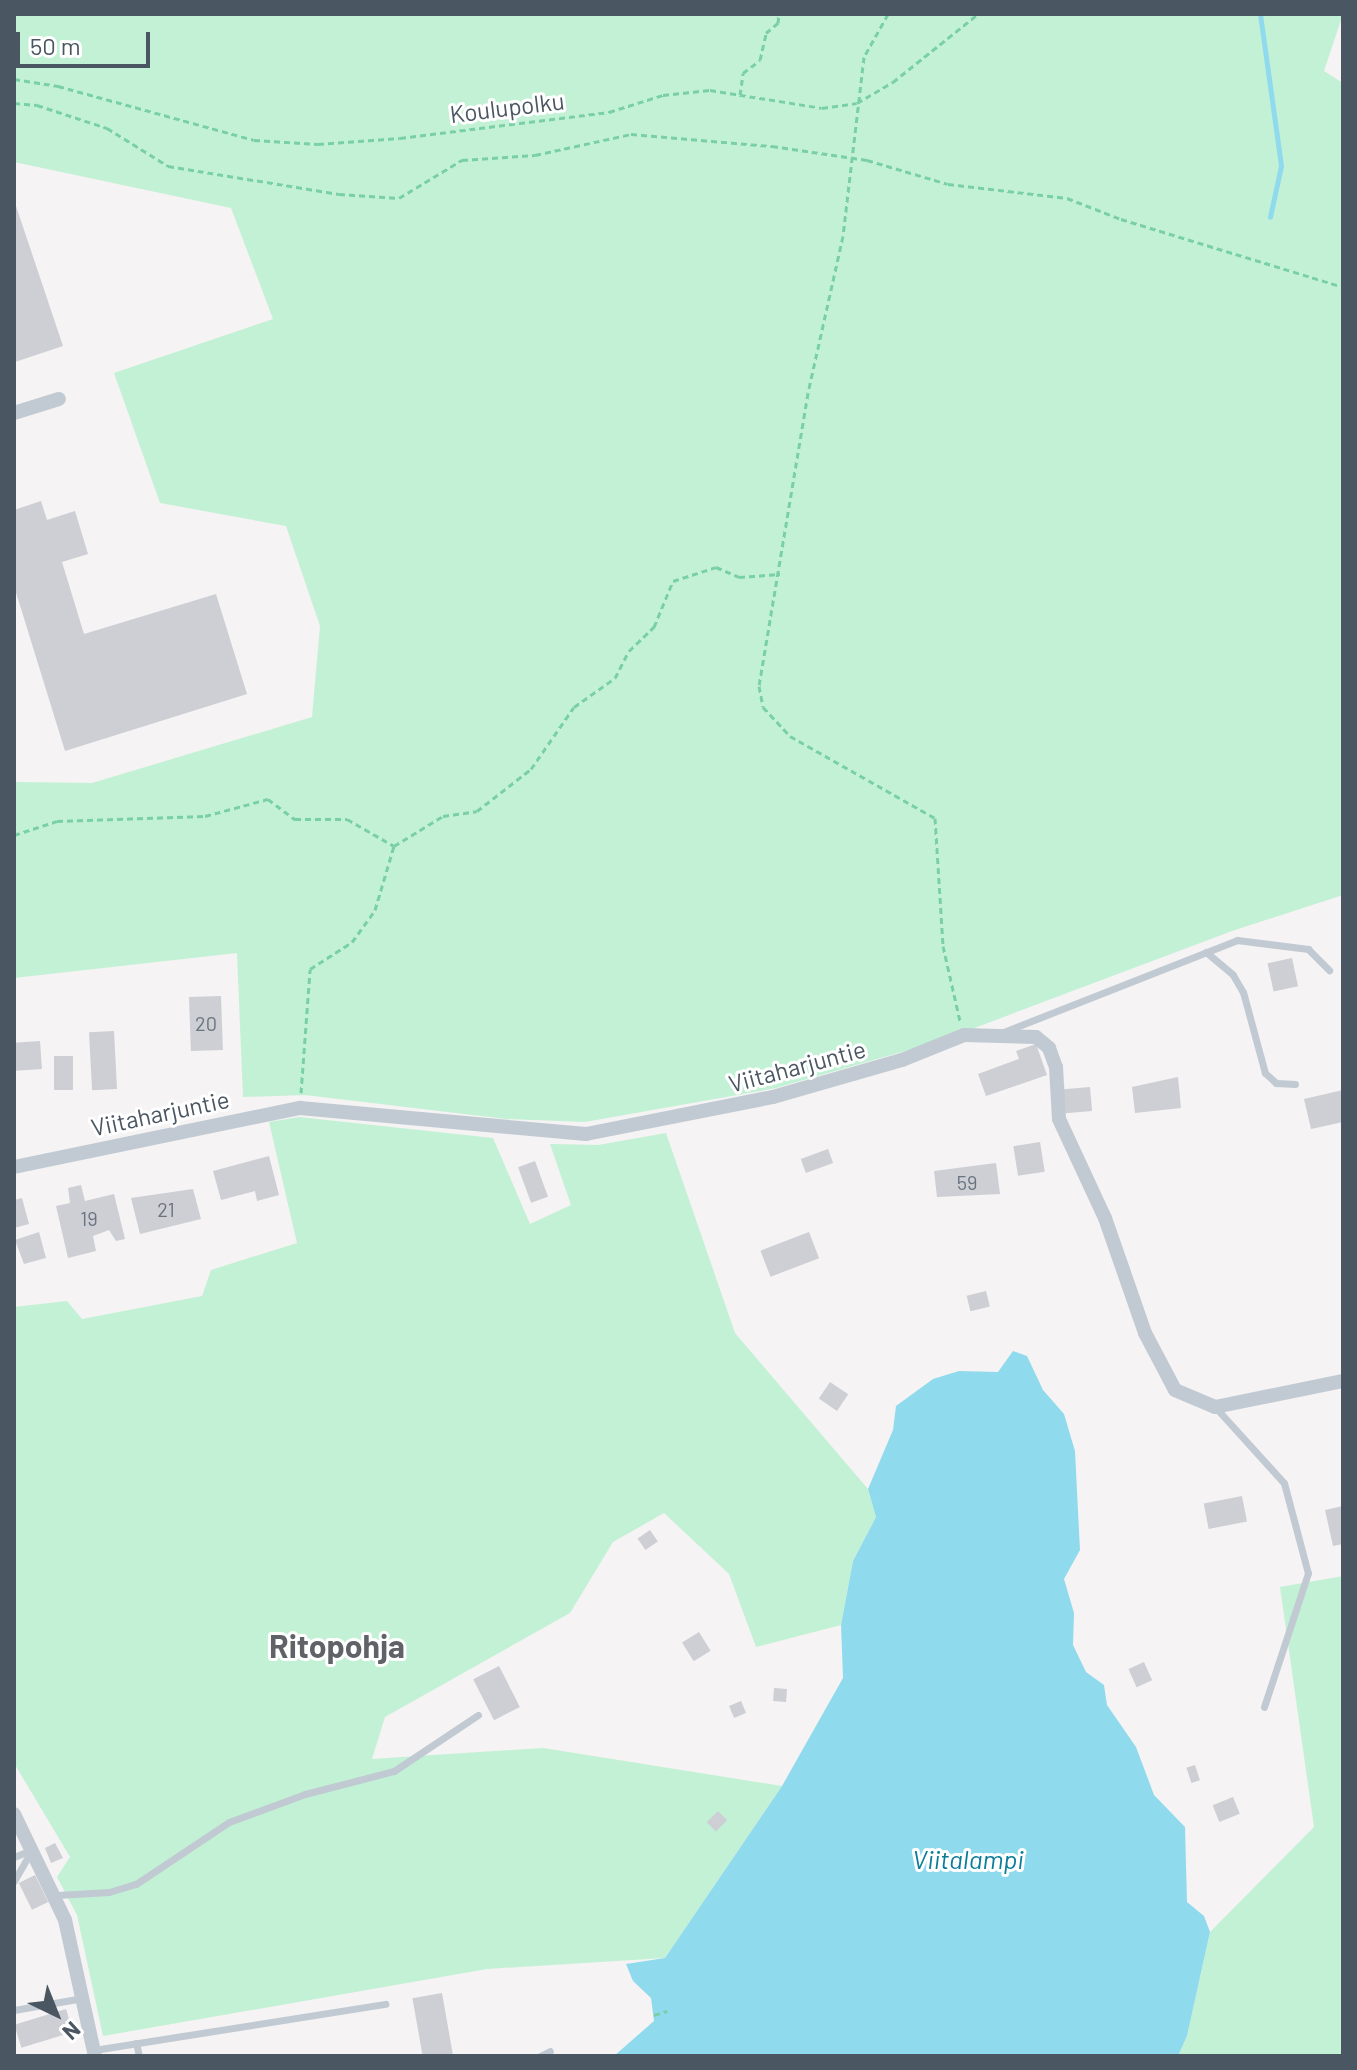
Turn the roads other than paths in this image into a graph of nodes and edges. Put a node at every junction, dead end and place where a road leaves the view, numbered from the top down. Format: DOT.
graph roads {
  1 [pos="59,399"];
  2 [pos="14,413"];
  3 [pos="1206,952"];
  4 [pos="1329,970"];
  5 [pos="999,1033"];
  6 [pos="1295,1084"];
  7 [pos="14,1167"];
  8 [pos="1343,1381"];
  9 [pos="1215,1407"];
  10 [pos="1264,1707"];
  11 [pos="478,1715"];
  12 [pos="14,1814"];
  13 [pos="33,1849"];
  14 [pos="14,1857"];
  15 [pos="14,1881"];
  16 [pos="57,1895"];
  17 [pos="85,1998"];
  18 [pos="385,2004"];
  19 [pos="14,2010"];
  20 [pos="136,2043"];
  21 [pos="550,2051"];
  22 [pos="94,2053"];
  23 [pos="139,2056"];
  24 [pos="540,2056"];
  1 -- 2 [label="street"];
  3 -- 4 [label="lane"];
  3 -- 5 [label="lane"];
  3 -- 6 [label="lane"];
  5 -- 7 [label="street, Viitaharjuntie"];
  5 -- 9 [label="street, Viitaharjuntie"];
  8 -- 9 [label="street"];
  9 -- 10 [label="lane"];
  11 -- 16 [label="lane"];
  12 -- 13 [label="street"];
  13 -- 14 [label="lane"];
  13 -- 15 [label="lane"];
  13 -- 16 [label="street"];
  16 -- 17 [label="street"];
  17 -- 19 [label="lane"];
  17 -- 22 [label="street"];
  18 -- 20 [label="lane"];
  20 -- 22 [label="lane"];
  20 -- 23 [label="lane"];
  21 -- 24 [label="lane"];
}
